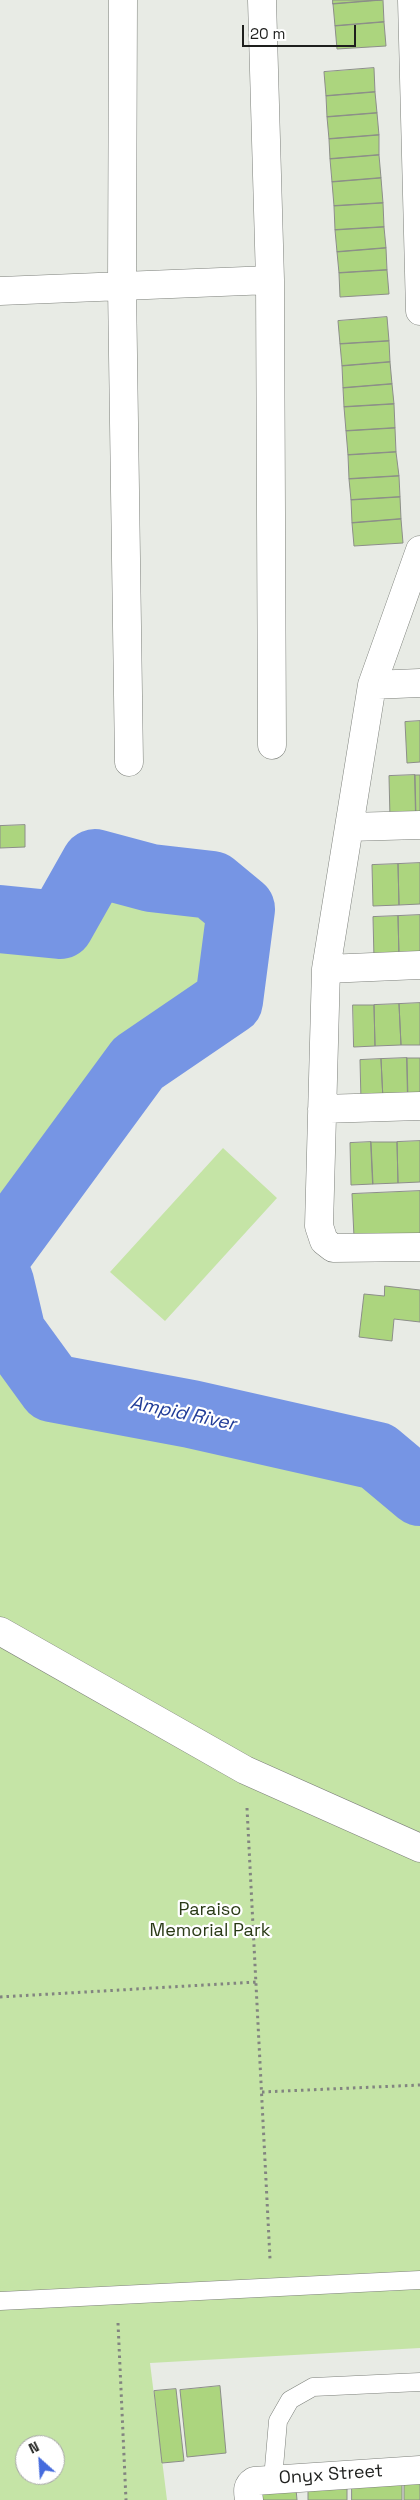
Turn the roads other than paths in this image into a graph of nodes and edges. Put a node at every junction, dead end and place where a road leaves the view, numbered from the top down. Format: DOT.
graph roads {
  1 [pos="123,0"];
  2 [pos="262,0"];
  3 [pos="412,0"];
  4 [pos="416,37"];
  5 [pos="419,180"];
  6 [pos="270,280"];
  7 [pos="122,287"];
  8 [pos="0,291"];
  9 [pos="420,310"];
  10 [pos="420,550"];
  11 [pos="420,683"];
  12 [pos="372,685"];
  13 [pos="272,745"];
  14 [pos="129,762"];
  15 [pos="420,825"];
  16 [pos="349,827"];
  17 [pos="420,965"];
  18 [pos="326,969"];
  19 [pos="420,1106"];
  20 [pos="322,1109"];
  21 [pos="420,1247"];
  22 [pos="0,1631"];
  23 [pos="420,1848"];
  24 [pos="420,2280"];
  25 [pos="0,2301"];
  26 [pos="420,2382"];
  27 [pos="420,2470"];
  28 [pos="273,2479"];
  29 [pos="248,2494"];
  1 -- 7 [label="street"];
  2 -- 6 [label="street"];
  3 -- 4 [label="street"];
  4 -- 5 [label="street"];
  5 -- 9 [label="street"];
  6 -- 7 [label="street"];
  6 -- 13 [label="street"];
  7 -- 8 [label="street"];
  7 -- 14 [label="street"];
  10 -- 12 [label="street"];
  11 -- 12 [label="street"];
  12 -- 16 [label="street"];
  15 -- 16 [label="street"];
  16 -- 18 [label="street"];
  17 -- 18 [label="street"];
  18 -- 20 [label="street"];
  19 -- 20 [label="street"];
  20 -- 21 [label="street"];
  22 -- 23 [label="street"];
  24 -- 25 [label="lane"];
  26 -- 28 [label="lane"];
  27 -- 28 [label="street, Onyx Street"];
  28 -- 29 [label="street, Onyx Street"];
}
